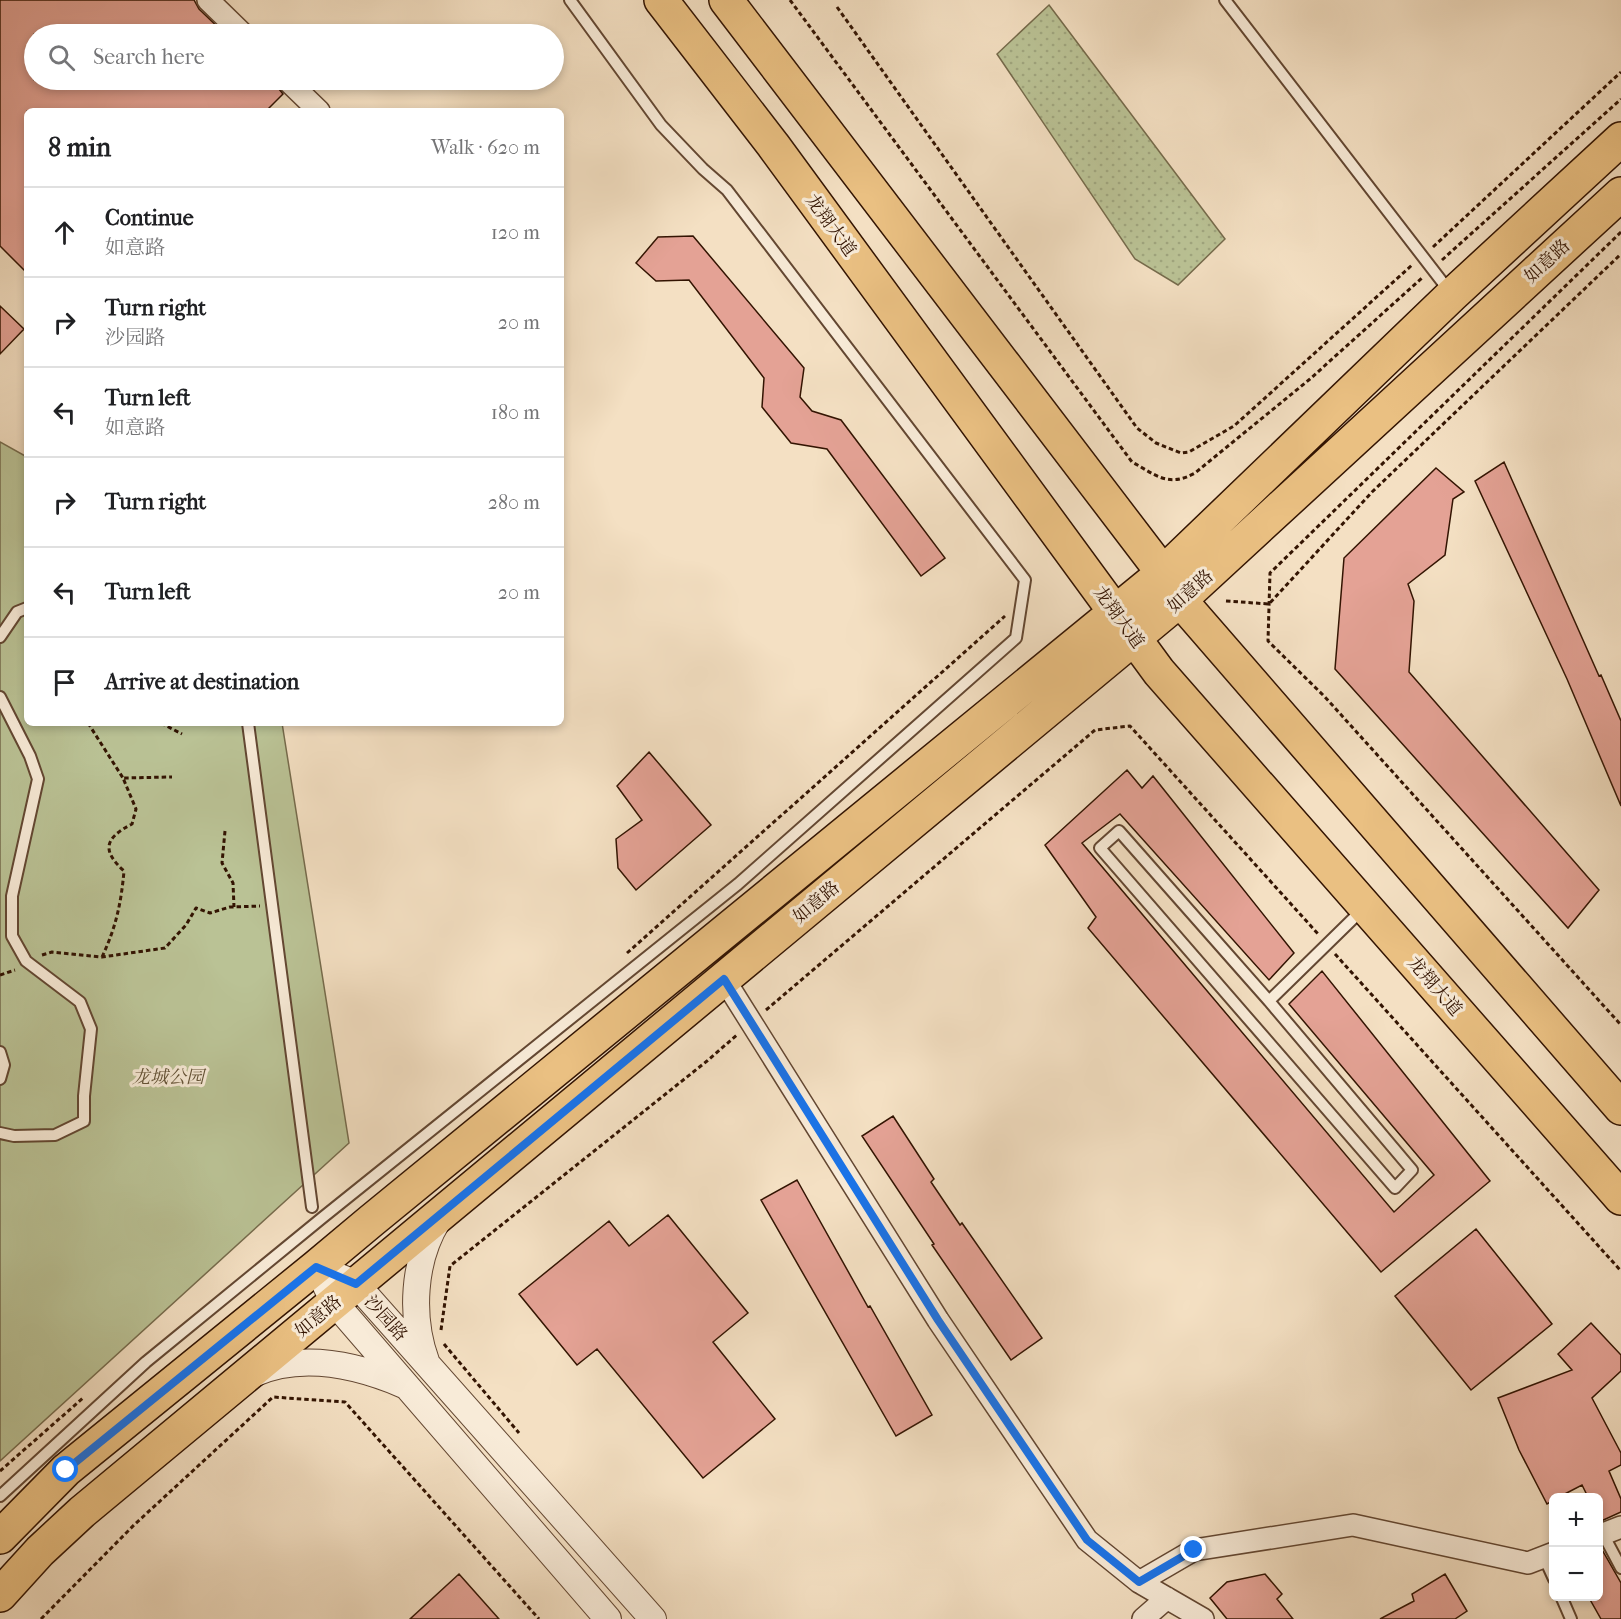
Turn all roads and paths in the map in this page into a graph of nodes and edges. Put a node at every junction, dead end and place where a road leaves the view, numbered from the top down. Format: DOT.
graph roads {
  1 [pos="208,0"];
  2 [pos="570,0"];
  3 [pos="661,0"];
  4 [pos="726,0"];
  5 [pos="790,0"];
  6 [pos="1225,0"];
  7 [pos="837,7"];
  8 [pos="233,24"];
  9 [pos="1621,72"];
  10 [pos="297,90"];
  11 [pos="1621,99"];
  12 [pos="316,108"];
  13 [pos="1621,139"];
  14 [pos="1621,194"];
  15 [pos="1621,232"];
  16 [pos="1621,254"];
  17 [pos="1422,256"];
  18 [pos="1432,269"];
  19 [pos="1452,295"];
  20 [pos="1164,573"];
  21 [pos="1180,600"];
  22 [pos="1022,601"];
  23 [pos="1226,601"];
  24 [pos="24,609"];
  25 [pos="1115,612"];
  26 [pos="0,637"];
  27 [pos="1134,638"];
  28 [pos="0,697"];
  29 [pos="90,726"];
  30 [pos="167,726"];
  31 [pos="248,726"];
  32 [pos="182,734"];
  33 [pos="171,777"];
  34 [pos="123,778"];
  35 [pos="225,831"];
  36 [pos="262,906"];
  37 [pos="234,907"];
  38 [pos="1365,907"];
  39 [pos="1327,945"];
  40 [pos="625,955"];
  41 [pos="102,957"];
  42 [pos="26,961"];
  43 [pos="0,975"];
  44 [pos="724,979"];
  45 [pos="1269,1001"];
  46 [pos="752,1022"];
  47 [pos="1621,1025"];
  48 [pos="0,1052"];
  49 [pos="0,1079"];
  50 [pos="1621,1108"];
  51 [pos="0,1134"];
  52 [pos="1621,1198"];
  53 [pos="312,1207"];
  54 [pos="443,1212"];
  55 [pos="316,1267"];
  56 [pos="1621,1271"];
  57 [pos="345,1293"];
  58 [pos="427,1364"];
  59 [pos="242,1379"];
  60 [pos="408,1387"];
  61 [pos="88,1394"];
  62 [pos="524,1438"];
  63 [pos="0,1471"];
  64 [pos="0,1496"];
  65 [pos="1607,1532"];
  66 [pos="0,1537"];
  67 [pos="1549,1555"];
  68 [pos="1621,1568"];
  69 [pos="1139,1582"];
  70 [pos="0,1595"];
  71 [pos="1167,1598"];
  72 [pos="1563,1601"];
  73 [pos="41,1619"];
  74 [pos="538,1619"];
  75 [pos="608,1619"];
  76 [pos="652,1619"];
  77 [pos="1143,1619"];
  78 [pos="1203,1619"];
  79 [pos="1570,1619"];
  1 -- 8 [label="street"];
  2 -- 22 [label="lane"];
  3 -- 25 [label="main road, 龙翔大道"];
  4 -- 20 [label="main road"];
  5 -- 18 [label="path"];
  6 -- 17 [label="lane"];
  7 -- 17 [label="path"];
  9 -- 17 [label="path"];
  10 -- 12 [label="street"];
  11 -- 18 [label="path"];
  13 -- 19 [label="main road, 如意路"];
  14 -- 21 [label="main road, 如意路"];
  15 -- 47 [label="path"];
  16 -- 23 [label="path"];
  17 -- 18 [label="lane"];
  18 -- 19 [label="lane"];
  19 -- 20 [label="main road, 如意路"];
  20 -- 21 [label="main road"];
  20 -- 25 [label="main road, 如意路"];
  21 -- 27 [label="main road, 如意路"];
  21 -- 50 [label="main road"];
  22 -- 40 [label="path"];
  22 -- 64 [label="lane"];
  24 -- 26 [label="lane"];
  25 -- 27 [label="main road, 龙翔大道"];
  25 -- 55 [label="main road, 如意路"];
  27 -- 38 [label="main road, 龙翔大道"];
  27 -- 44 [label="main road, 如意路"];
  28 -- 42 [label="lane"];
  29 -- 34 [label="path"];
  30 -- 32 [label="path"];
  31 -- 53 [label="lane"];
  33 -- 34 [label="path"];
  34 -- 41 [label="path"];
  35 -- 37 [label="path"];
  36 -- 37 [label="path"];
  37 -- 41 [label="path"];
  38 -- 39 [label="lane"];
  38 -- 52 [label="main road, 龙翔大道"];
  39 -- 45 [label="lane"];
  39 -- 46 [label="path"];
  39 -- 56 [label="path"];
  41 -- 42 [label="path"];
  42 -- 43 [label="path"];
  42 -- 51 [label="lane"];
  44 -- 46 [label="street"];
  44 -- 54 [label="main road, 如意路"];
  45 -- 45 [label="lane"];
  46 -- 62 [label="path"];
  46 -- 69 [label="street"];
  48 -- 49 [label="lane"];
  54 -- 57 [label="main road, 如意路"];
  54 -- 58 [label="street"];
  55 -- 57 [label="street, 沙园路"];
  55 -- 66 [label="main road, 如意路"];
  57 -- 58 [label="street, 沙园路"];
  57 -- 59 [label="main road, 如意路"];
  57 -- 60 [label="street, 沙园路"];
  58 -- 76 [label="street, 沙园路"];
  59 -- 60 [label="street"];
  59 -- 70 [label="main road, 如意路"];
  60 -- 75 [label="street, 沙园路"];
  61 -- 63 [label="path"];
  65 -- 68 [label="lane"];
  67 -- 69 [label="street"];
  69 -- 71 [label="street"];
  71 -- 77 [label="street"];
  71 -- 78 [label="street"];
  72 -- 79 [label="lane"];
  73 -- 74 [label="path"];
}
